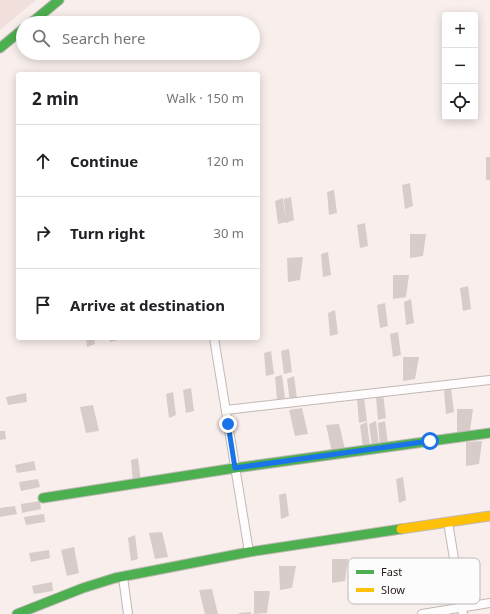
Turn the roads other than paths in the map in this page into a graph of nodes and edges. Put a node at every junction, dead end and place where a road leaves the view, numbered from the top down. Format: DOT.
graph roads {
  1 [pos="59,0"];
  2 [pos="39,16"];
  3 [pos="16,35"];
  4 [pos="0,48"];
  5 [pos="214,340"];
  6 [pos="490,380"];
  7 [pos="226,410"];
  8 [pos="490,433"];
  9 [pos="235,468"];
  10 [pos="43,498"];
  11 [pos="490,516"];
  12 [pos="448,522"];
  13 [pos="249,552"];
  14 [pos="454,558"];
  15 [pos="123,577"];
  16 [pos="490,603"];
  17 [pos="463,611"];
  18 [pos="17,614"];
  19 [pos="128,614"];
  20 [pos="422,614"];
  1 -- 2 [label="main road"];
  3 -- 4 [label="main road"];
  5 -- 7 [label="street"];
  6 -- 7 [label="street"];
  7 -- 9 [label="street"];
  8 -- 9 [label="main road"];
  9 -- 10 [label="main road"];
  9 -- 13 [label="street"];
  11 -- 12 [label="main road"];
  12 -- 13 [label="main road"];
  12 -- 14 [label="street"];
  13 -- 15 [label="main road"];
  15 -- 18 [label="main road"];
  15 -- 19 [label="street"];
  16 -- 17 [label="street"];
  17 -- 20 [label="street"];
}
